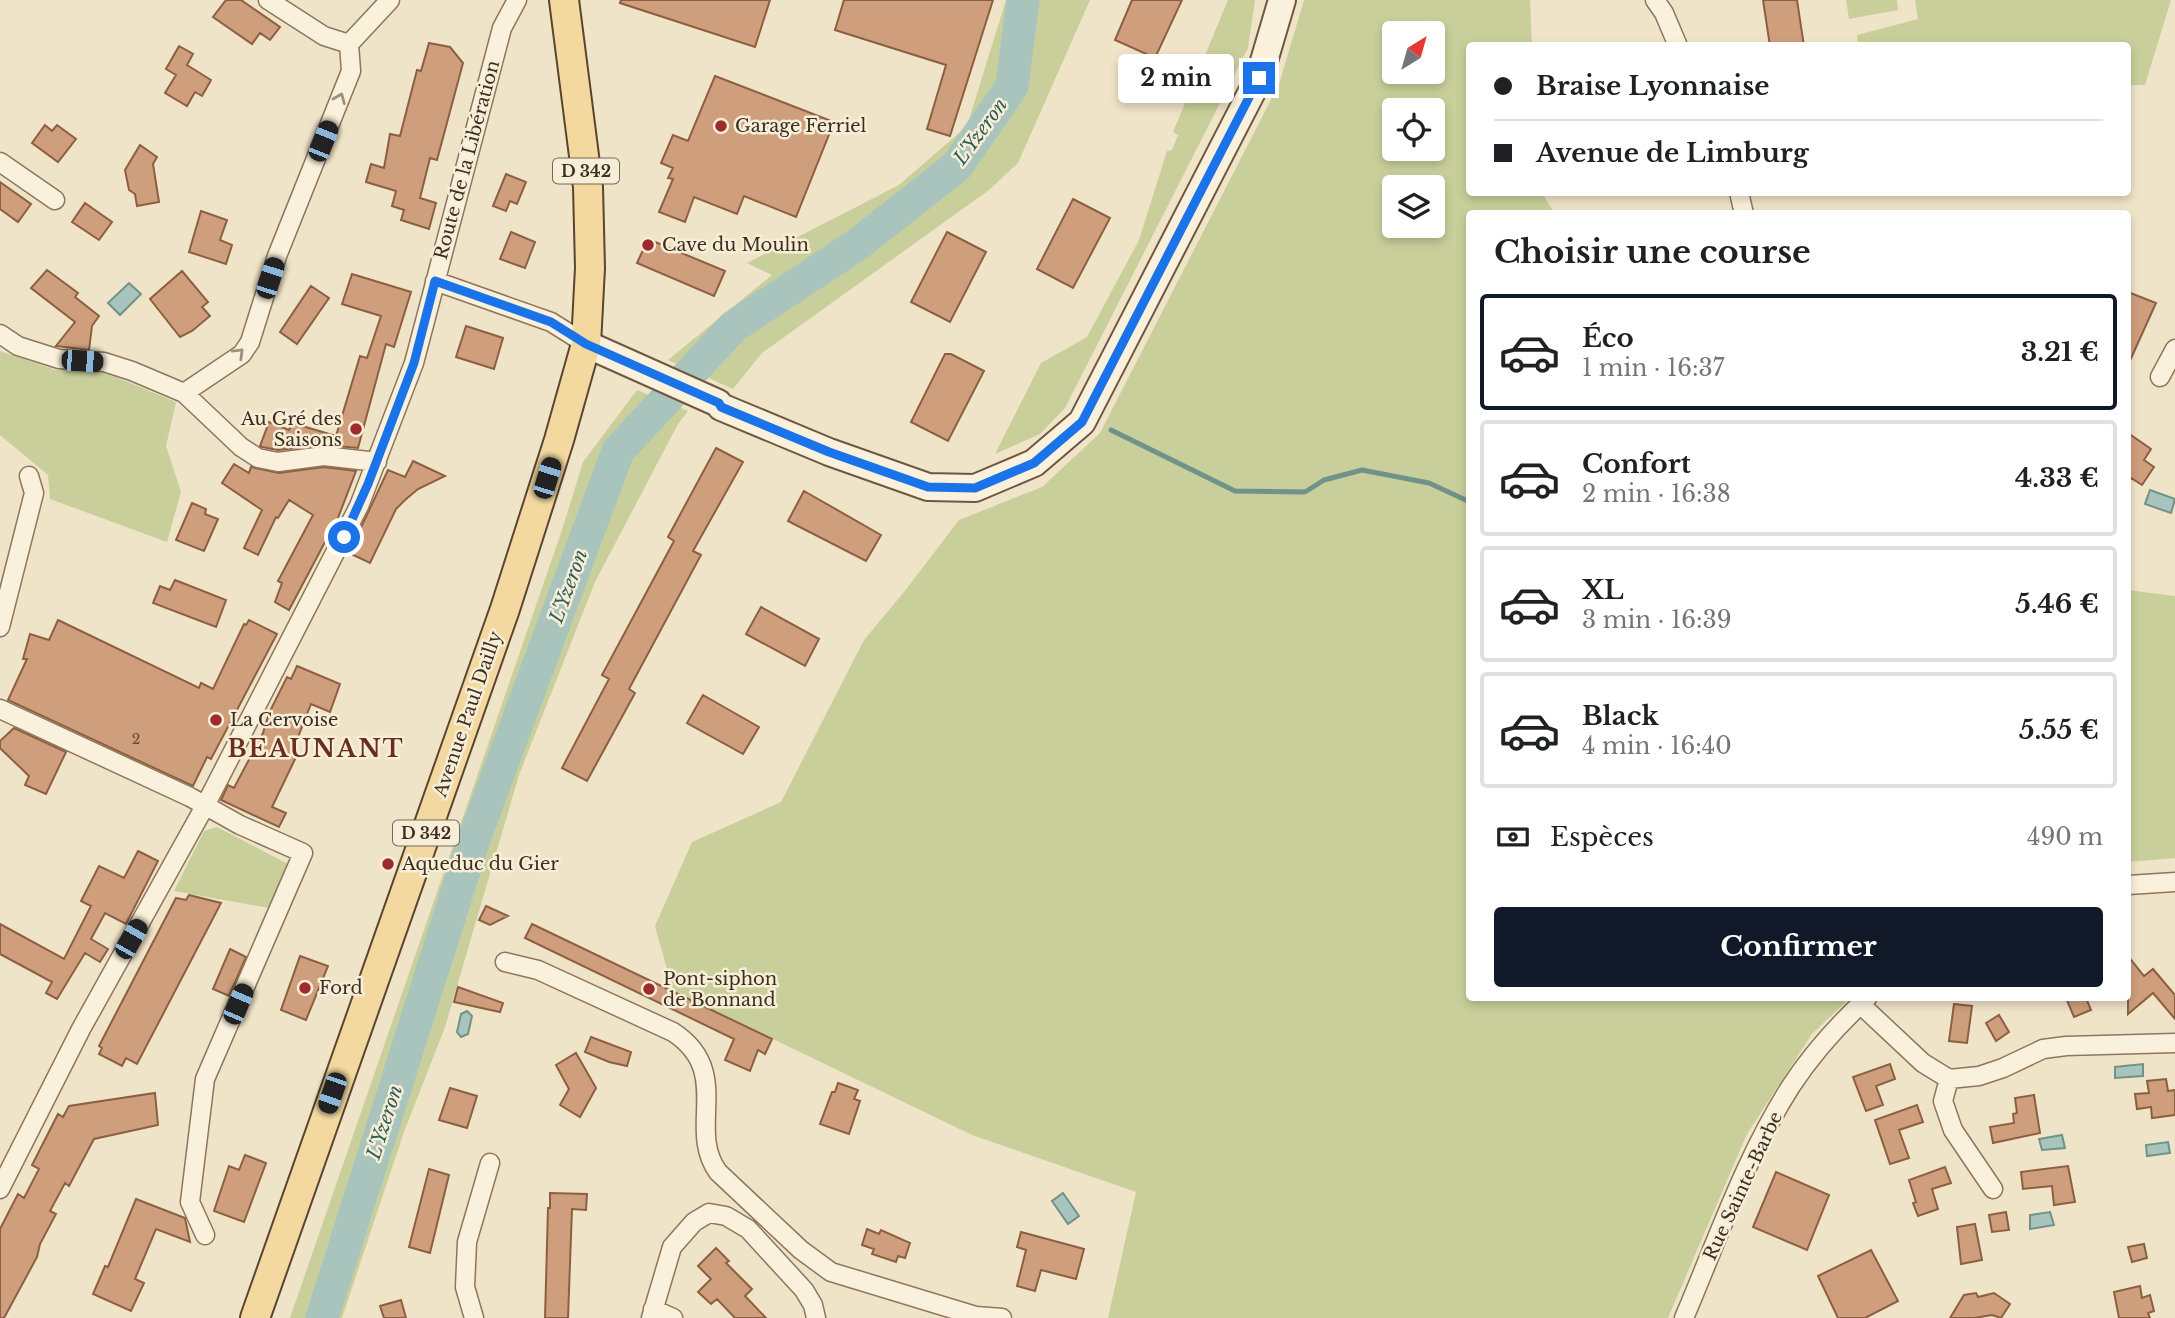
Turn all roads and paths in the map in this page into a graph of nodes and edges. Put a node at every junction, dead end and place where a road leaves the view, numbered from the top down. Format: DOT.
graph roads {
  1 [pos="268,0"];
  2 [pos="390,0"];
  3 [pos="517,0"];
  4 [pos="564,0"];
  5 [pos="1282,0"];
  6 [pos="1655,0"];
  7 [pos="1676,42"];
  8 [pos="349,44"];
  9 [pos="0,162"];
  10 [pos="55,200"];
  11 [pos="435,281"];
  12 [pos="0,334"];
  13 [pos="586,344"];
  14 [pos="2175,349"];
  15 [pos="2160,377"];
  16 [pos="184,393"];
  17 [pos="377,462"];
  18 [pos="29,476"];
  19 [pos="0,626"];
  20 [pos="0,709"];
  21 [pos="205,806"];
  22 [pos="2175,882"];
  23 [pos="2131,885"];
  24 [pos="505,962"];
  25 [pos="1864,1001"];
  26 [pos="2175,1043"];
  27 [pos="1949,1079"];
  28 [pos="490,1163"];
  29 [pos="0,1189"];
  30 [pos="1993,1189"];
  31 [pos="205,1235"];
  32 [pos="652,1313"];
  33 [pos="255,1318"];
  34 [pos="474,1318"];
  35 [pos="673,1318"];
  36 [pos="816,1318"];
  37 [pos="1002,1318"];
  38 [pos="1684,1318"];
  1 -- 8 [label="street"];
  2 -- 8 [label="street"];
  3 -- 11 [label="street, Route de la Libération"];
  4 -- 13 [label="main road, D 342"];
  5 -- 13 [label="street"];
  6 -- 7 [label="street"];
  16 -- 8 [label="street, one-way"];
  9 -- 10 [label="street"];
  11 -- 13 [label="street"];
  11 -- 17 [label="street, Route de la Libération"];
  12 -- 16 [label="street"];
  13 -- 33 [label="main road, Avenue Paul Dailly / D 342"];
  14 -- 15 [label="street"];
  16 -- 17 [label="street"];
  17 -- 21 [label="street, Route de la Libération"];
  18 -- 19 [label="street"];
  20 -- 21 [label="street"];
  21 -- 29 [label="street, Route de la Libération"];
  21 -- 31 [label="street"];
  22 -- 23 [label="street"];
  24 -- 37 [label="street"];
  25 -- 27 [label="street"];
  25 -- 38 [label="street, Rue Sainte-Barbe"];
  26 -- 27 [label="street"];
  27 -- 30 [label="street"];
  28 -- 34 [label="street"];
  32 -- 35 [label="street"];
  32 -- 36 [label="street"];
}
